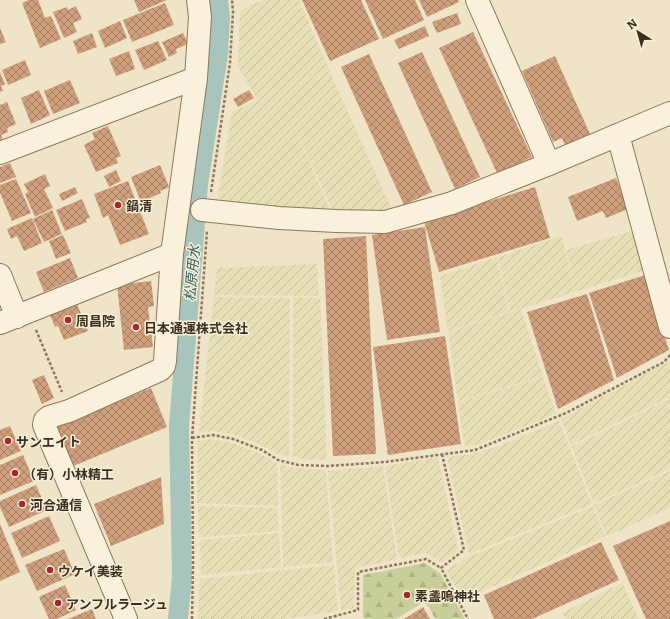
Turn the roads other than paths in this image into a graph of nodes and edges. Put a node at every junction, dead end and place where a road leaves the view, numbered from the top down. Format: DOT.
graph roads {
  1 [pos="198,0"];
  2 [pos="477,0"];
  3 [pos="196,78"];
  4 [pos="670,113"];
  5 [pos="618,135"];
  6 [pos="0,153"];
  7 [pos="549,164"];
  8 [pos="194,208"];
  9 [pos="172,254"];
  10 [pos="0,275"];
  11 [pos="16,317"];
  12 [pos="670,327"];
  13 [pos="126,619"];
  1 -- 3 [label="street"];
  2 -- 7 [label="street"];
  3 -- 6 [label="street"];
  3 -- 8 [label="street"];
  4 -- 5 [label="street"];
  5 -- 7 [label="street"];
  5 -- 12 [label="street"];
  7 -- 8 [label="street"];
  8 -- 9 [label="street"];
  9 -- 11 [label="street"];
  9 -- 13 [label="street"];
  10 -- 11 [label="street"];
}
